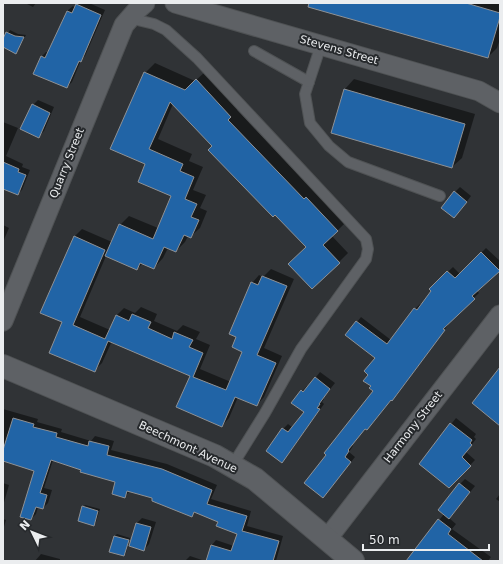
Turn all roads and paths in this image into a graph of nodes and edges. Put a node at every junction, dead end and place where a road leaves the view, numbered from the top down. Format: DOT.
graph roads {
  1 [pos="175,3"];
  2 [pos="134,8"];
  3 [pos="321,45"];
  4 [pos="254,51"];
  5 [pos="309,82"];
  6 [pos="500,103"];
  7 [pos="440,196"];
  8 [pos="500,315"];
  9 [pos="3,321"];
  10 [pos="3,366"];
  11 [pos="232,466"];
  12 [pos="326,540"];
  13 [pos="353,561"];
  1 -- 3 [label="street, Stevens Street"];
  2 -- 9 [label="street, Quarry Street"];
  2 -- 11 [label="lane"];
  3 -- 5 [label="lane"];
  3 -- 6 [label="street, Stevens Street"];
  4 -- 5 [label="lane"];
  5 -- 7 [label="lane"];
  8 -- 12 [label="street, Harmony Street"];
  10 -- 11 [label="street, Beechmont Avenue"];
  11 -- 12 [label="street, Beechmont Avenue"];
  12 -- 13 [label="street, Beechmont Avenue"];
}
